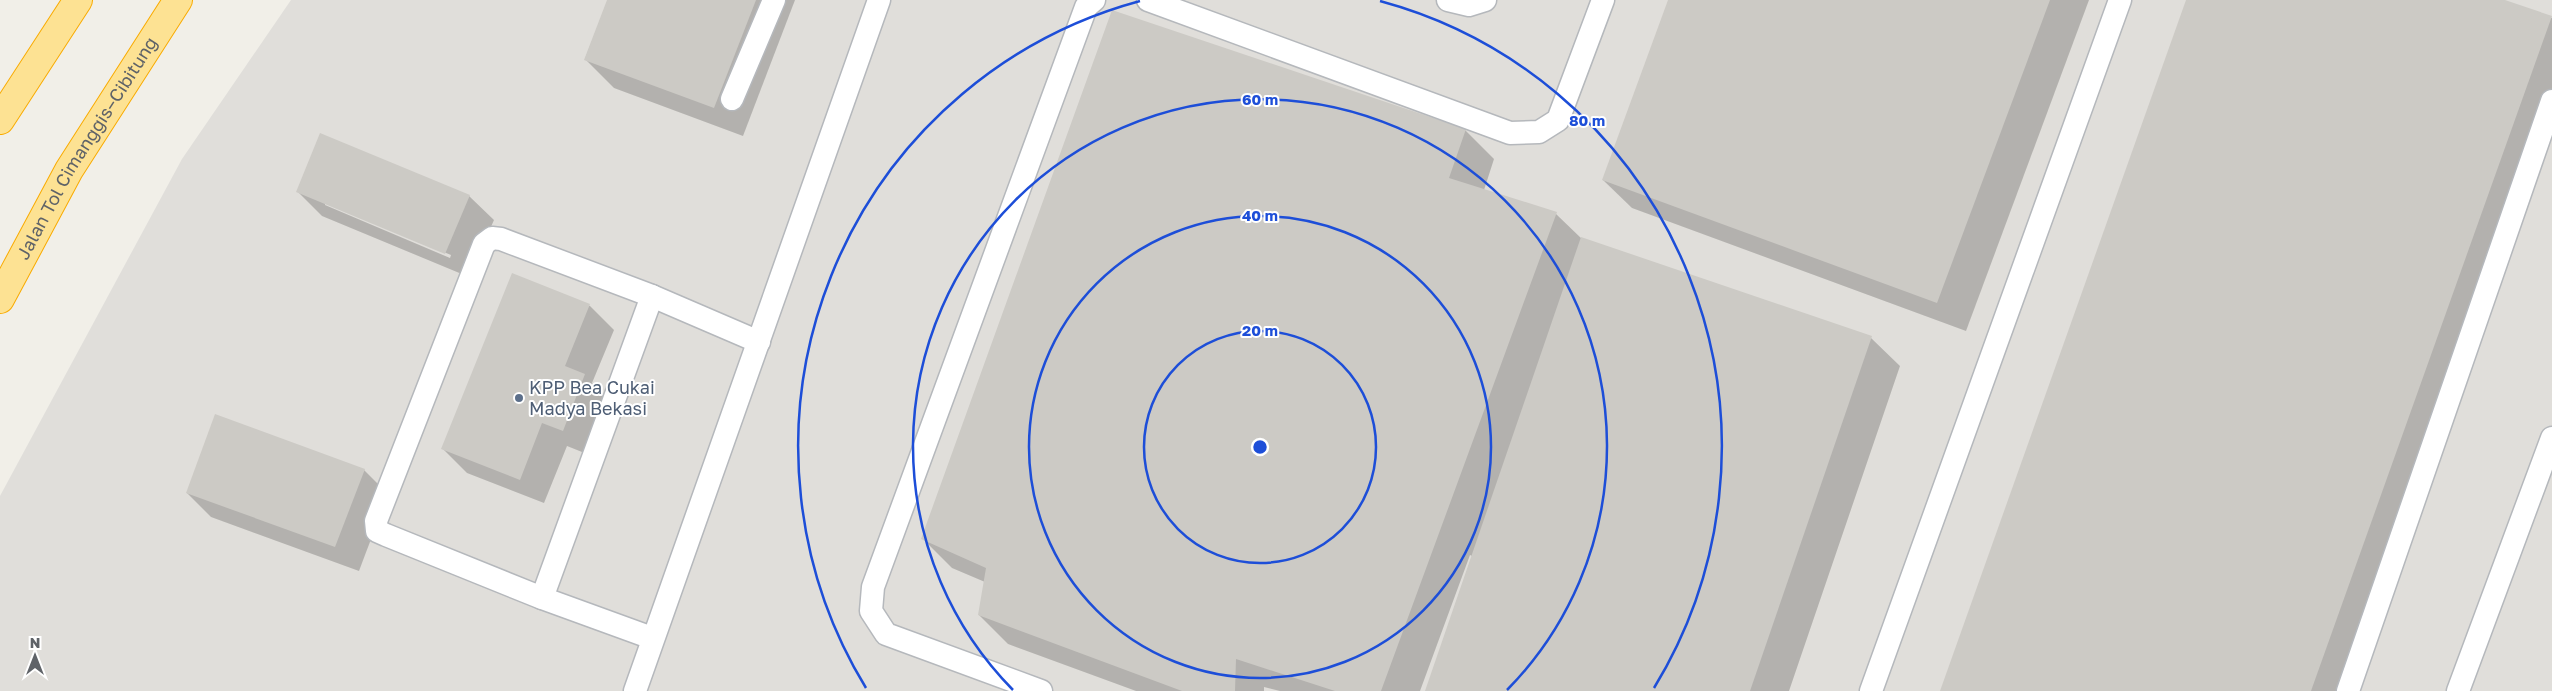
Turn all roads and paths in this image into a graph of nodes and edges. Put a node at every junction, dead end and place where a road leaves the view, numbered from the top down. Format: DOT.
graph roads {
  1 [pos="78,0"];
  2 [pos="178,0"];
  3 [pos="774,0"];
  4 [pos="879,0"];
  5 [pos="1094,0"];
  6 [pos="1148,0"];
  7 [pos="1448,0"];
  8 [pos="1485,0"];
  9 [pos="1603,0"];
  10 [pos="2120,0"];
  11 [pos="732,99"];
  12 [pos="2552,101"];
  13 [pos="0,120"];
  14 [pos="652,296"];
  15 [pos="0,299"];
  16 [pos="759,342"];
  17 [pos="2552,438"];
  18 [pos="542,598"];
  19 [pos="652,638"];
  20 [pos="634,691"];
  21 [pos="1041,691"];
  22 [pos="1871,691"];
  23 [pos="2348,691"];
  24 [pos="2458,691"];
  1 -- 13 [label="highway"];
  2 -- 15 [label="highway, Jalan Tol Cimanggis–Cibitung"];
  3 -- 11 [label="lane"];
  4 -- 16 [label="lane"];
  5 -- 21 [label="lane"];
  6 -- 9 [label="lane"];
  7 -- 8 [label="lane"];
  10 -- 22 [label="lane"];
  12 -- 23 [label="lane"];
  14 -- 16 [label="lane"];
  14 -- 18 [label="lane"];
  14 -- 18 [label="lane"];
  16 -- 19 [label="lane"];
  17 -- 24 [label="lane"];
  18 -- 19 [label="lane"];
  19 -- 20 [label="lane"];
}
